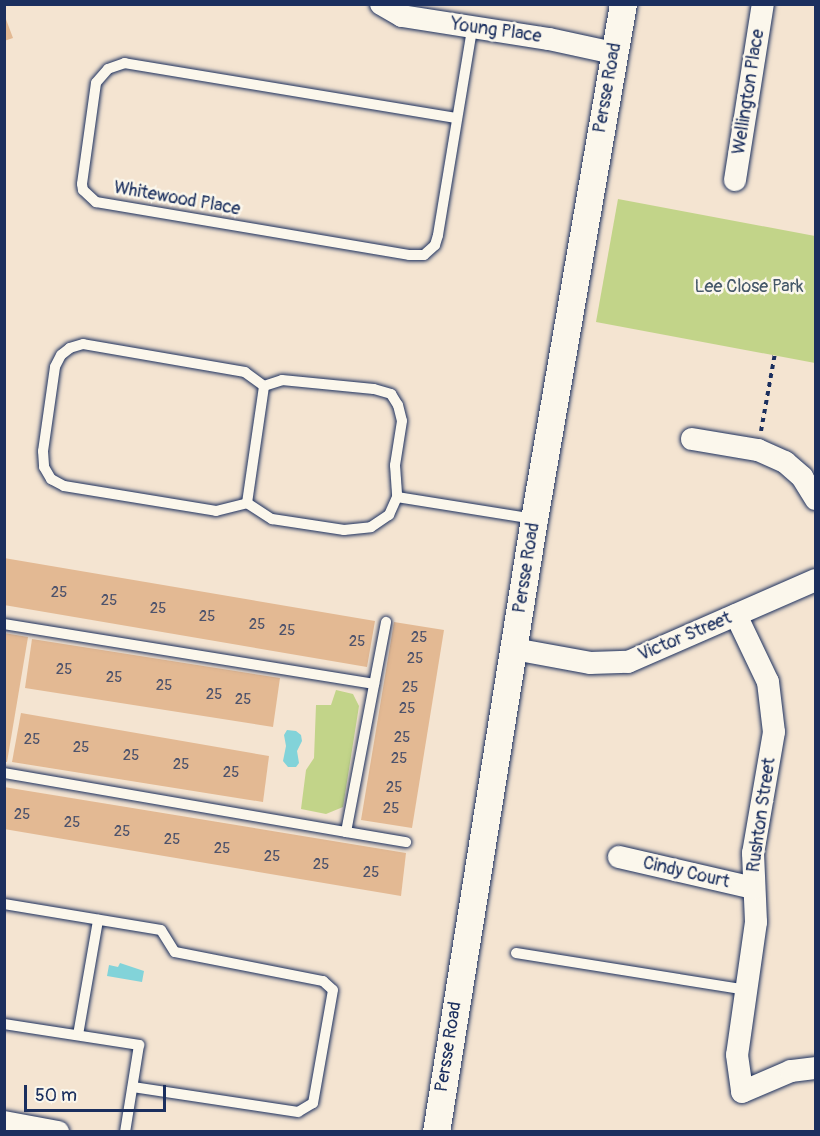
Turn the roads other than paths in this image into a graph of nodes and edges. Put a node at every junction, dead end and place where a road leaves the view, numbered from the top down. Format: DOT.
graph roads {
  1 [pos="381,4"];
  2 [pos="622,4"];
  3 [pos="763,4"];
  4 [pos="472,28"];
  5 [pos="614,53"];
  6 [pos="456,118"];
  7 [pos="735,180"];
  8 [pos="264,386"];
  9 [pos="692,439"];
  10 [pos="397,497"];
  11 [pos="816,499"];
  12 [pos="247,503"];
  13 [pos="534,519"];
  14 [pos="816,580"];
  15 [pos="736,615"];
  16 [pos="386,622"];
  17 [pos="4,624"];
  18 [pos="514,649"];
  19 [pos="375,684"];
  20 [pos="4,773"];
  21 [pos="346,832"];
  22 [pos="406,842"];
  23 [pos="619,857"];
  24 [pos="753,888"];
  25 [pos="4,904"];
  26 [pos="98,920"];
  27 [pos="516,953"];
  28 [pos="747,990"];
  29 [pos="4,1024"];
  30 [pos="78,1035"];
  31 [pos="816,1068"];
  32 [pos="133,1087"];
  33 [pos="4,1122"];
  34 [pos="58,1131"];
  35 [pos="125,1131"];
  36 [pos="436,1131"];
  1 -- 4 [label="street, Young Place"];
  2 -- 5 [label="street, Persse Road"];
  3 -- 7 [label="street, Wellington Place"];
  4 -- 5 [label="street, Young Place"];
  4 -- 6 [label="lane, Whitewood Place"];
  5 -- 13 [label="street, Persse Road"];
  6 -- 6 [label="lane, Whitewood Place"];
  8 -- 10 [label="lane"];
  8 -- 12 [label="lane"];
  8 -- 12 [label="lane"];
  9 -- 11 [label="street"];
  10 -- 12 [label="lane"];
  10 -- 13 [label="lane"];
  13 -- 18 [label="street, Persse Road"];
  14 -- 15 [label="street, Victor Street"];
  15 -- 18 [label="street, Victor Street"];
  15 -- 24 [label="street, Rushton Street"];
  16 -- 19 [label="lane"];
  17 -- 19 [label="lane"];
  18 -- 36 [label="street, Persse Road"];
  19 -- 21 [label="lane"];
  20 -- 21 [label="lane"];
  21 -- 22 [label="lane"];
  23 -- 24 [label="street, Cindy Court"];
  24 -- 28 [label="street, Rushton Street"];
  25 -- 26 [label="lane"];
  26 -- 30 [label="lane"];
  26 -- 32 [label="lane"];
  27 -- 28 [label="lane"];
  28 -- 31 [label="street, Rushton Street"];
  29 -- 30 [label="lane"];
  30 -- 32 [label="lane"];
  32 -- 35 [label="lane"];
  33 -- 34 [label="street"];
}
